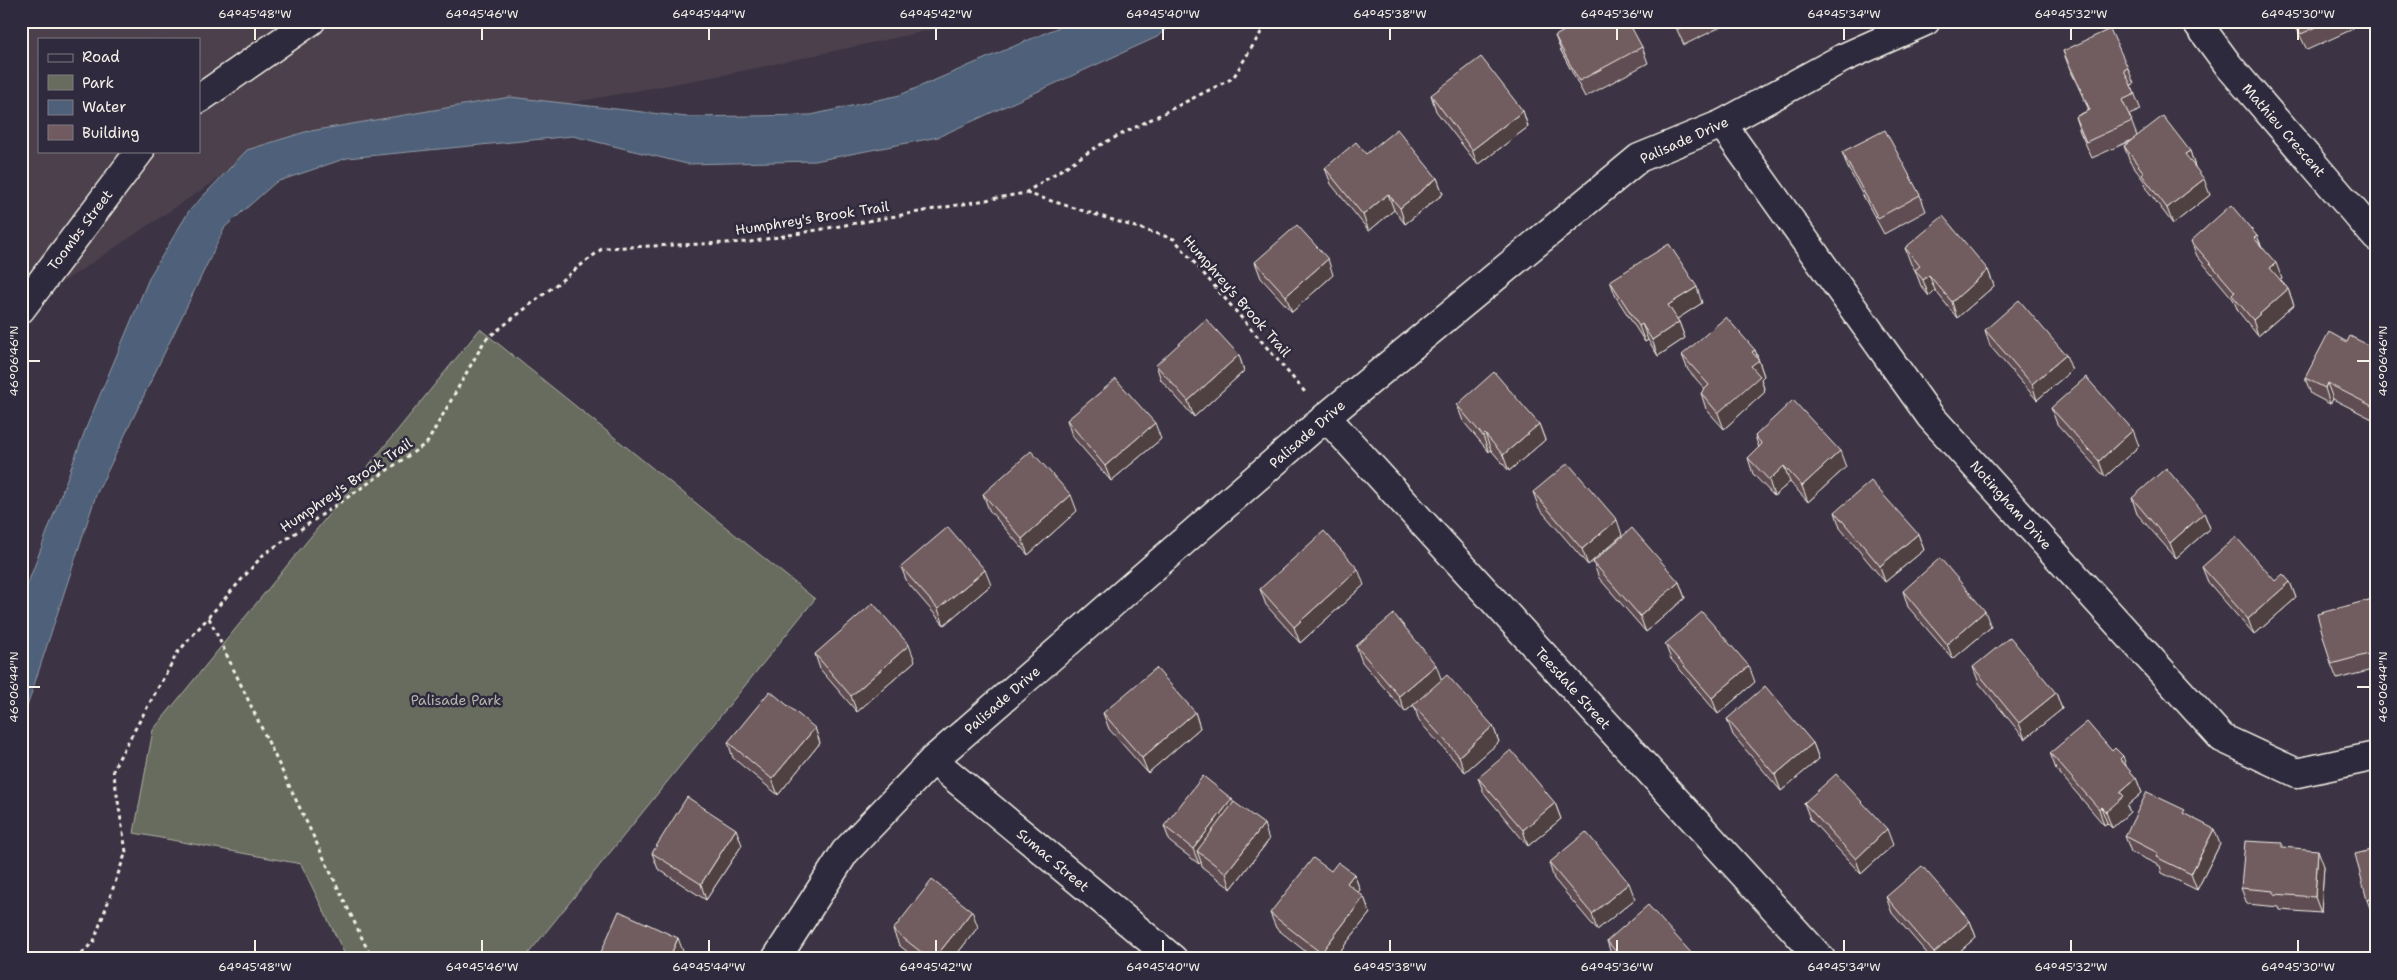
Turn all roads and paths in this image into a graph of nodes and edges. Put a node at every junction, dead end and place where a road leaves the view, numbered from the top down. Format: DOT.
graph roads {
  1 [pos="311,21"];
  2 [pos="1268,21"];
  3 [pos="1926,21"];
  4 [pos="2196,21"];
  5 [pos="200,98"];
  6 [pos="1722,124"];
  7 [pos="139,152"];
  8 [pos="1025,193"];
  9 [pos="2376,237"];
  10 [pos="21,309"];
  11 [pos="1326,417"];
  12 [pos="209,618"];
  13 [pos="2376,756"];
  14 [pos="933,760"];
  15 [pos="76,959"];
  16 [pos="372,959"];
  17 [pos="776,959"];
  18 [pos="1173,959"];
  19 [pos="1821,959"];
  1 -- 5 [label="street"];
  2 -- 8 [label="path, Humphrey's Brook Trail"];
  3 -- 6 [label="street, Palisade Drive"];
  4 -- 9 [label="street, Mathieu Crescent"];
  6 -- 11 [label="street, Palisade Drive"];
  6 -- 13 [label="street, Notingham Drive"];
  7 -- 10 [label="street, Toombs Street"];
  8 -- 11 [label="path, Humphrey's Brook Trail"];
  8 -- 12 [label="path, Humphrey's Brook Trail"];
  11 -- 14 [label="street, Palisade Drive"];
  11 -- 19 [label="street, Teesdale Street"];
  12 -- 15 [label="path, Humphrey's Brook Trail"];
  12 -- 16 [label="path"];
  14 -- 17 [label="street, Palisade Drive"];
  14 -- 18 [label="street, Sumac Street"];
}
